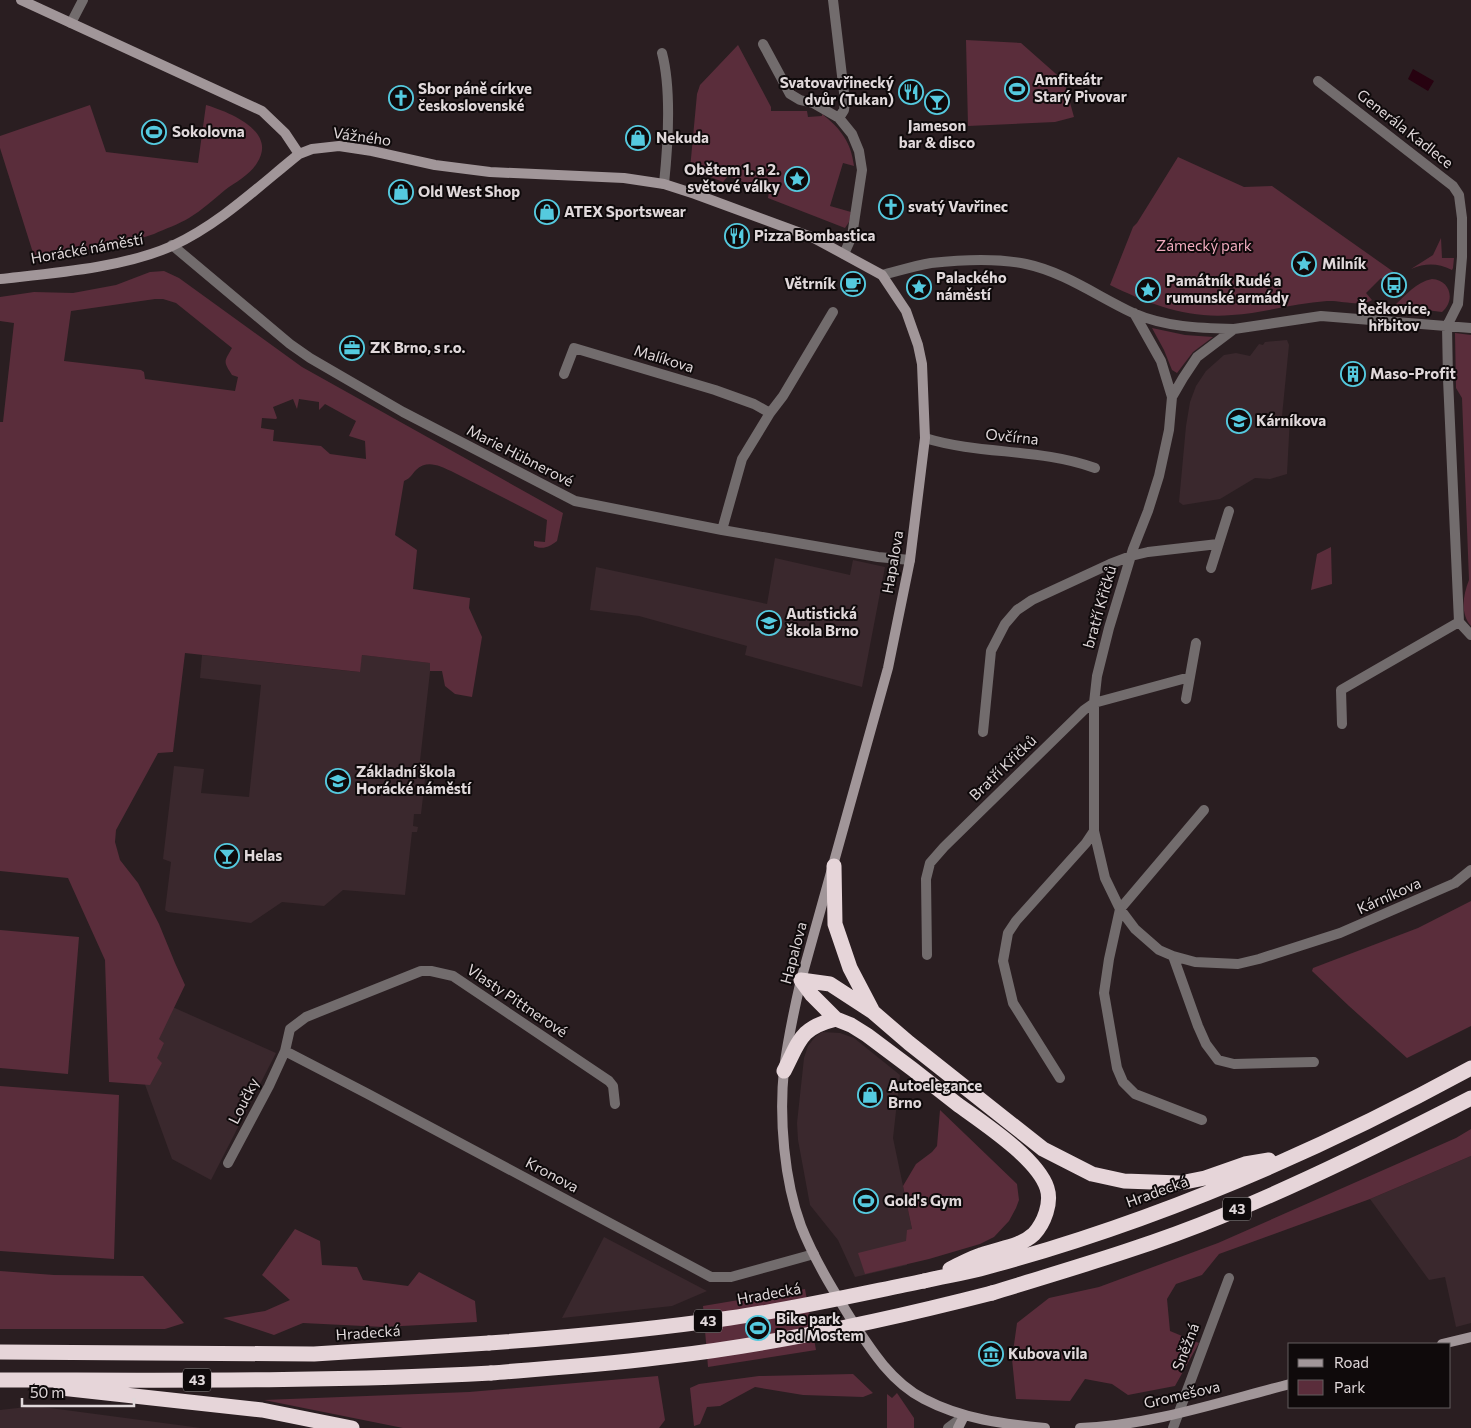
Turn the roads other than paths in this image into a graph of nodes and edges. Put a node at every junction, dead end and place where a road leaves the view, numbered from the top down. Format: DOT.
graph roads {
  1 [pos="21,0"];
  2 [pos="83,0"];
  3 [pos="833,0"];
  4 [pos="71,23"];
  5 [pos="763,44"];
  6 [pos="662,53"];
  7 [pos="1318,81"];
  8 [pos="839,118"];
  9 [pos="299,154"];
  10 [pos="664,184"];
  11 [pos="172,246"];
  12 [pos="844,254"];
  13 [pos="882,274"];
  14 [pos="0,279"];
  15 [pos="833,312"];
  16 [pos="1134,313"];
  17 [pos="1447,326"];
  18 [pos="1471,328"];
  19 [pos="1234,329"];
  20 [pos="564,374"];
  21 [pos="1172,397"];
  22 [pos="770,413"];
  23 [pos="925,438"];
  24 [pos="1095,468"];
  25 [pos="1229,511"];
  26 [pos="722,530"];
  27 [pos="1218,544"];
  28 [pos="1131,556"];
  29 [pos="910,560"];
  30 [pos="1211,568"];
  31 [pos="1459,622"];
  32 [pos="1471,635"];
  33 [pos="1196,643"];
  34 [pos="1190,677"];
  35 [pos="1186,699"];
  36 [pos="1094,703"];
  37 [pos="1342,724"];
  38 [pos="983,732"];
  39 [pos="1204,810"];
  40 [pos="1094,831"];
  41 [pos="834,866"];
  42 [pos="1471,870"];
  43 [pos="1120,909"];
  44 [pos="1314,942"];
  45 [pos="927,955"];
  46 [pos="1173,956"];
  47 [pos="801,980"];
  48 [pos="873,1012"];
  49 [pos="836,1019"];
  50 [pos="285,1051"];
  51 [pos="1314,1062"];
  52 [pos="1471,1068"];
  53 [pos="784,1071"];
  54 [pos="1060,1078"];
  55 [pos="1471,1098"];
  56 [pos="615,1104"];
  57 [pos="1202,1120"];
  58 [pos="1295,1156"];
  59 [pos="228,1163"];
  60 [pos="814,1254"];
  61 [pos="984,1261"];
  62 [pos="1229,1278"];
  63 [pos="1471,1337"];
  64 [pos="1446,1343"];
  65 [pos="0,1352"];
  66 [pos="0,1380"];
  67 [pos="1288,1385"];
  68 [pos="1179,1412"];
  69 [pos="964,1416"];
  70 [pos="352,1428"];
  71 [pos="948,1428"];
  72 [pos="958,1428"];
  73 [pos="1045,1428"];
  74 [pos="1080,1428"];
  75 [pos="1172,1428"];
  1 -- 4 [label="street"];
  2 -- 4 [label="street"];
  3 -- 8 [label="street"];
  4 -- 9 [label="street"];
  5 -- 8 [label="street"];
  6 -- 10 [label="street"];
  7 -- 17 [label="street, Generála Kadlece"];
  8 -- 12 [label="street"];
  9 -- 10 [label="street, Vážného"];
  9 -- 11 [label="street, Horácké náměstí"];
  10 -- 12 [label="street"];
  11 -- 14 [label="street, Horácké náměstí"];
  11 -- 26 [label="street, Marie Hübnerové"];
  12 -- 13 [label="street"];
  13 -- 16 [label="street"];
  13 -- 23 [label="street"];
  15 -- 22 [label="street"];
  16 -- 19 [label="street"];
  16 -- 21 [label="street"];
  17 -- 18 [label="street"];
  17 -- 19 [label="street"];
  17 -- 31 [label="street"];
  19 -- 21 [label="street"];
  20 -- 22 [label="street, Malíkova"];
  21 -- 28 [label="street, bratří Křičků"];
  22 -- 26 [label="street"];
  23 -- 24 [label="street, Ovčírna"];
  23 -- 29 [label="street, Hapalova"];
  25 -- 27 [label="street"];
  26 -- 29 [label="street, Marie Hübnerové"];
  27 -- 28 [label="street, Bratří Křičků"];
  27 -- 30 [label="street"];
  28 -- 36 [label="street, bratří Křičků"];
  28 -- 38 [label="street, Bratří Křičků"];
  29 -- 41 [label="street, Hapalova"];
  31 -- 32 [label="street"];
  31 -- 37 [label="street"];
  33 -- 34 [label="street"];
  34 -- 35 [label="street"];
  34 -- 36 [label="street, Bratří Křičků"];
  36 -- 40 [label="street, bratří Křičků"];
  36 -- 45 [label="street, Bratří Křičků"];
  39 -- 43 [label="street"];
  40 -- 43 [label="street, bratří Křičků"];
  40 -- 54 [label="street"];
  41 -- 47 [label="street, Hapalova"];
  41 -- 48 [label="highway"];
  42 -- 44 [label="street, Kárníkova"];
  43 -- 46 [label="street, bratří Křičků"];
  43 -- 57 [label="street"];
  44 -- 46 [label="street, bratří Křičků"];
  46 -- 51 [label="street"];
  47 -- 48 [label="highway"];
  47 -- 49 [label="highway"];
  47 -- 53 [label="street, Hapalova"];
  48 -- 58 [label="highway"];
  49 -- 53 [label="highway"];
  49 -- 61 [label="highway"];
  50 -- 56 [label="street, Vlasty Pittnerové"];
  50 -- 59 [label="street, Loučky"];
  50 -- 60 [label="street, Kronova"];
  52 -- 58 [label="highway, Hradecká / 43"];
  53 -- 60 [label="street, Hapalova"];
  55 -- 66 [label="highway, 43, bridge"];
  58 -- 61 [label="highway, Hradecká / 43"];
  60 -- 69 [label="street, Hapalova"];
  61 -- 65 [label="highway, Hradecká / 43, bridge"];
  62 -- 68 [label="street, Sněžná"];
  63 -- 64 [label="street"];
  66 -- 70 [label="highway"];
  67 -- 68 [label="street, Gromešova"];
  68 -- 74 [label="street, Gromešova"];
  68 -- 75 [label="street, Sněžná"];
  69 -- 71 [label="street"];
  69 -- 72 [label="street"];
  69 -- 73 [label="street"];
}
